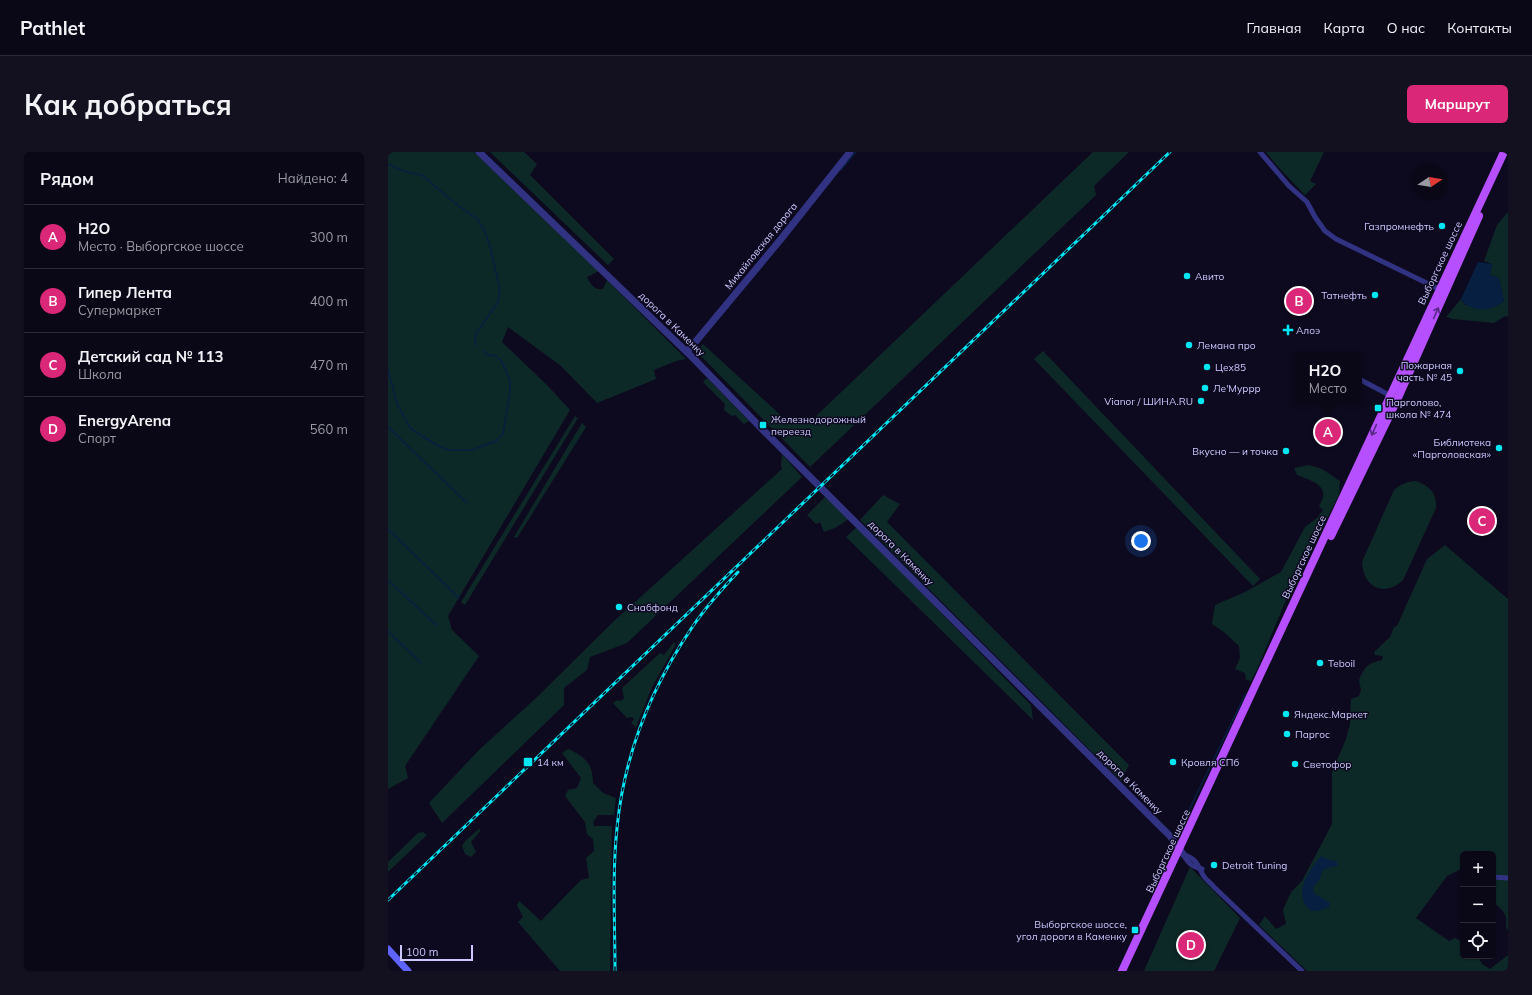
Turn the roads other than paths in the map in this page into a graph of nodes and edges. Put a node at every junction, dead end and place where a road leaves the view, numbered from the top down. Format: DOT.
graph roads {
  1 [pos="479,152"];
  2 [pos="850,152"];
  3 [pos="1260,152"];
  4 [pos="1504,152"];
  5 [pos="1508,154"];
  6 [pos="1439,289"];
  7 [pos="687,352"];
  8 [pos="1362,381"];
  9 [pos="1390,395"];
  10 [pos="1397,400"];
  11 [pos="1182,851"];
  12 [pos="1496,877"];
  13 [pos="1508,878"];
  14 [pos="388,949"];
  15 [pos="408,971"];
  16 [pos="1122,971"];
  17 [pos="1128,971"];
  18 [pos="1302,971"];
  1 -- 7 [label="street, дорога в Каменку"];
  2 -- 7 [label="street, Михайловская дорога"];
  3 -- 6 [label="street"];
  4 -- 6 [label="main road, Выборгское шоссе"];
  10 -- 5 [label="main road, Выборгское шоссе, one-way"];
  6 -- 9 [label="main road, Выборгское шоссе"];
  7 -- 11 [label="street, дорога в Каменку"];
  8 -- 9 [label="street"];
  9 -- 10 [label="street"];
  9 -- 11 [label="main road, Выборгское шоссе, one-way"];
  10 -- 11 [label="main road, Выборгское шоссе"];
  11 -- 16 [label="main road, Выборгское шоссе"];
  11 -- 17 [label="main road, Выборгское шоссе"];
  11 -- 18 [label="street, дорога в Каменку"];
  12 -- 13 [label="street"];
  14 -- 15 [label="main road"];
}
